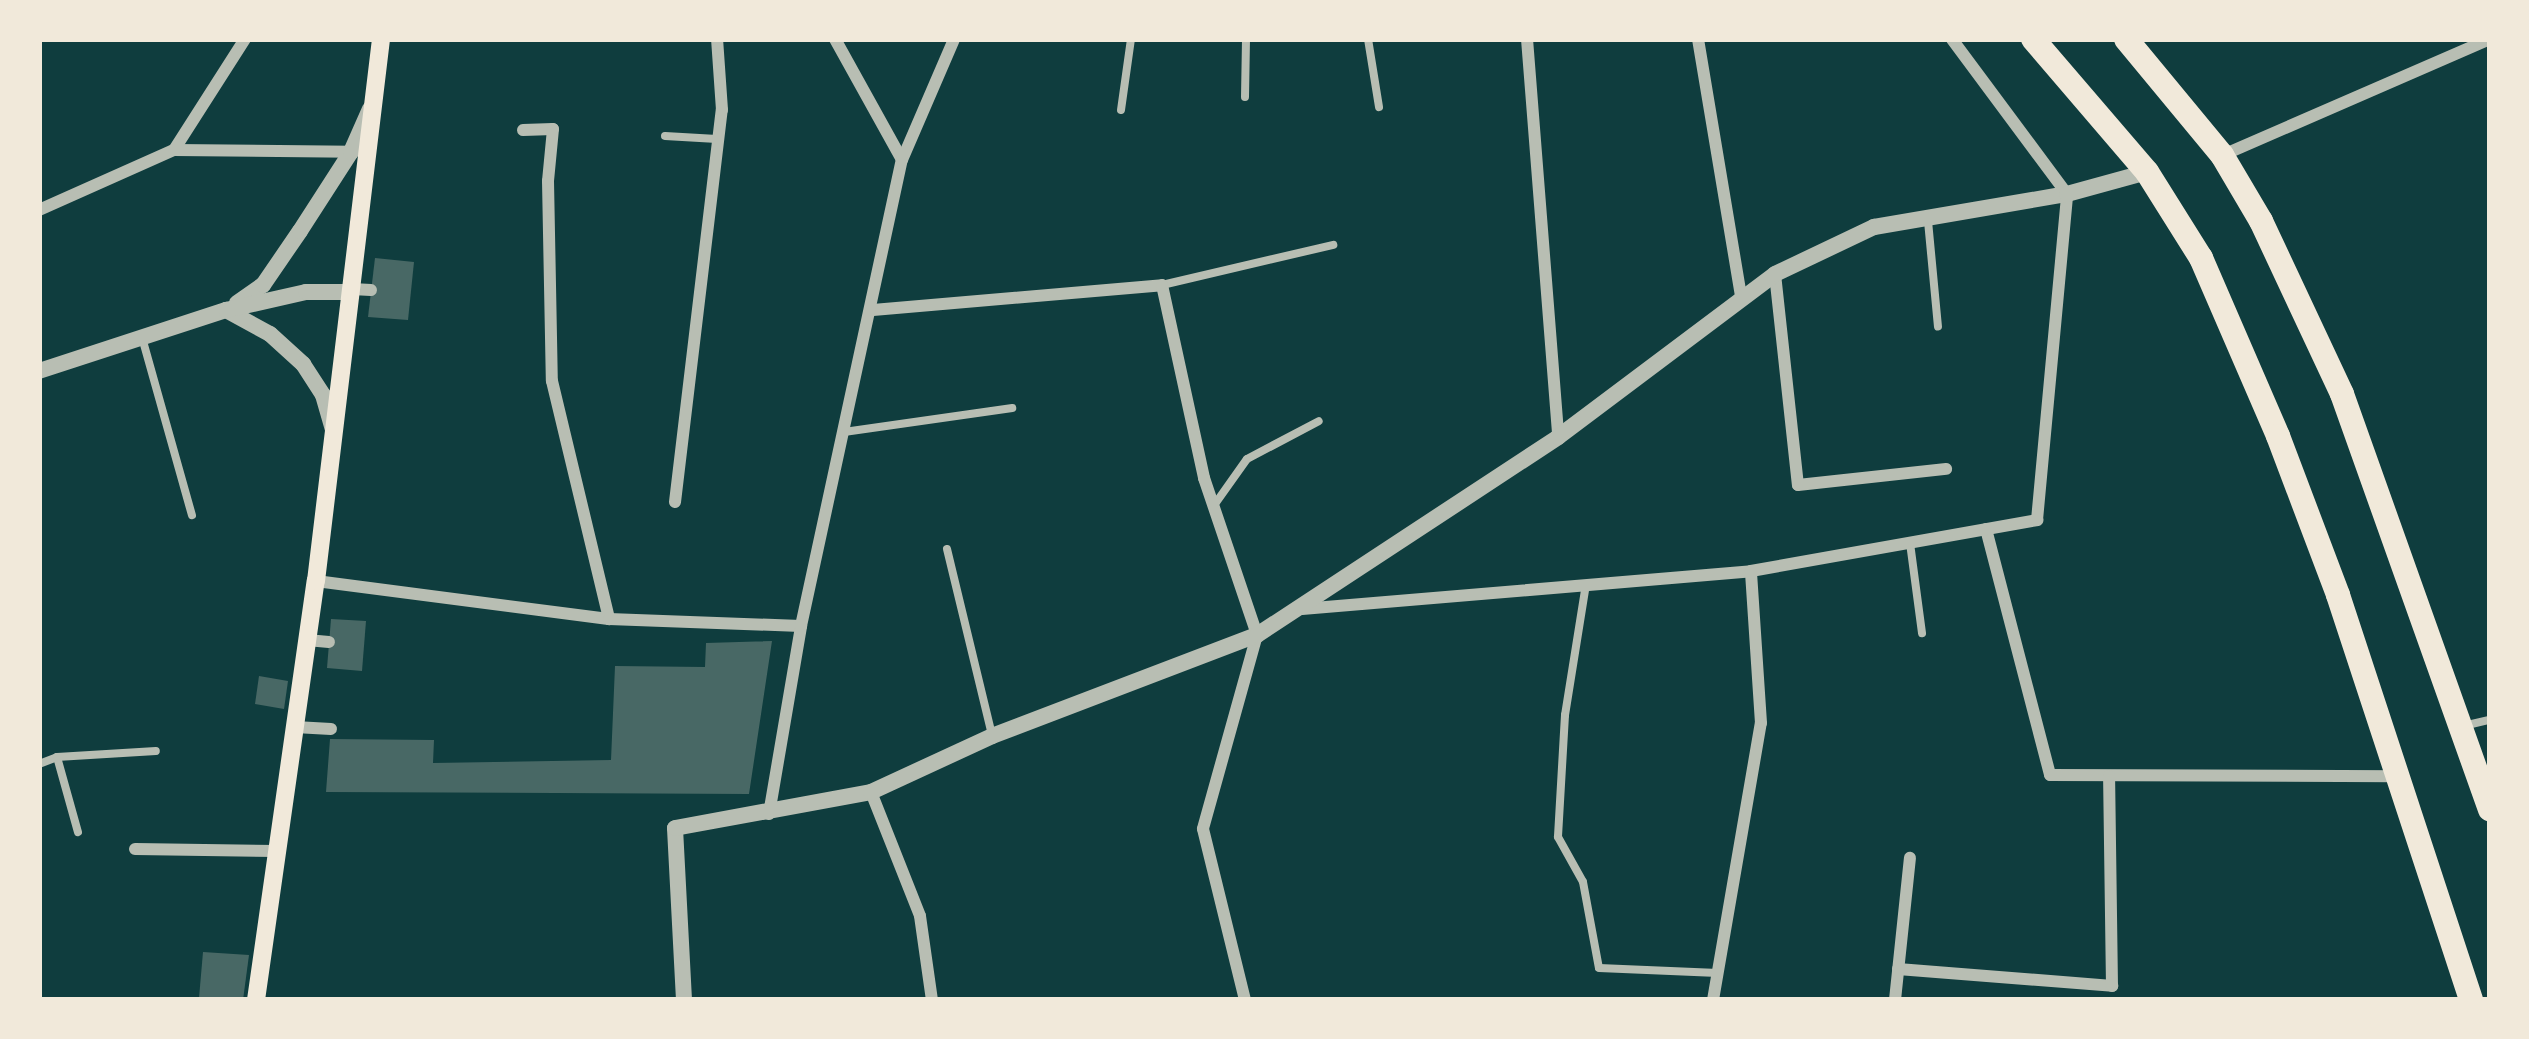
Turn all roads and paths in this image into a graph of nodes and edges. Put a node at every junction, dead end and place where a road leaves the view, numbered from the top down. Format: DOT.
graph roads {
  1 [pos="245,39"];
  2 [pos="381,39"];
  3 [pos="717,39"];
  4 [pos="835,39"];
  5 [pos="954,39"];
  6 [pos="1131,39"];
  7 [pos="1246,39"];
  8 [pos="1368,39"];
  9 [pos="1527,39"];
  10 [pos="1698,39"];
  11 [pos="1952,39"];
  12 [pos="2033,39"];
  13 [pos="2126,39"];
  14 [pos="2490,39"];
  15 [pos="1245,97"];
  16 [pos="374,100"];
  17 [pos="1378,107"];
  18 [pos="1121,110"];
  19 [pos="523,130"];
  20 [pos="665,136"];
  21 [pos="719,139"];
  22 [pos="174,150"];
  23 [pos="351,152"];
  24 [pos="2222,155"];
  25 [pos="902,160"];
  26 [pos="2147,172"];
  27 [pos="2067,194"];
  28 [pos="39,210"];
  29 [pos="1928,219"];
  30 [pos="1334,245"];
  31 [pos="1774,274"];
  32 [pos="1162,285"];
  33 [pos="358,290"];
  34 [pos="1741,296"];
  35 [pos="226,310"];
  36 [pos="873,310"];
  37 [pos="1938,327"];
  38 [pos="143,340"];
  39 [pos="39,371"];
  40 [pos="1012,408"];
  41 [pos="1319,421"];
  42 [pos="333,429"];
  43 [pos="842,432"];
  44 [pos="1558,437"];
  45 [pos="1946,469"];
  46 [pos="675,502"];
  47 [pos="1214,505"];
  48 [pos="192,515"];
  49 [pos="1986,529"];
  50 [pos="1910,542"];
  51 [pos="947,550"];
  52 [pos="1751,571"];
  53 [pos="316,581"];
  54 [pos="1586,583"];
  55 [pos="1302,609"];
  56 [pos="609,619"];
  57 [pos="801,626"];
  58 [pos="1922,633"];
  59 [pos="1257,635"];
  60 [pos="307,640"];
  61 [pos="329,642"];
  62 [pos="2490,720"];
  63 [pos="2462,726"];
  64 [pos="295,727"];
  65 [pos="331,728"];
  66 [pos="992,736"];
  67 [pos="156,752"];
  68 [pos="57,757"];
  69 [pos="39,764"];
  70 [pos="2109,776"];
  71 [pos="2397,776"];
  72 [pos="871,792"];
  73 [pos="2490,809"];
  74 [pos="769,814"];
  75 [pos="79,832"];
  76 [pos="135,849"];
  77 [pos="277,851"];
  78 [pos="1910,858"];
  79 [pos="1898,969"];
  80 [pos="1718,973"];
  81 [pos="256,1000"];
  82 [pos="684,1000"];
  83 [pos="932,1000"];
  84 [pos="1245,1000"];
  85 [pos="1713,1000"];
  86 [pos="1895,1000"];
  87 [pos="2470,1000"];
  1 -- 22 [label="street"];
  2 -- 16 [label="main road"];
  3 -- 21 [label="street"];
  4 -- 25 [label="street"];
  5 -- 25 [label="street"];
  6 -- 18 [label="lane"];
  7 -- 15 [label="lane"];
  8 -- 17 [label="lane"];
  9 -- 44 [label="street"];
  10 -- 34 [label="street"];
  11 -- 27 [label="street"];
  12 -- 26 [label="highway"];
  13 -- 24 [label="highway"];
  14 -- 24 [label="street"];
  16 -- 23 [label="street"];
  16 -- 33 [label="main road"];
  19 -- 56 [label="street"];
  20 -- 21 [label="lane"];
  21 -- 46 [label="street"];
  22 -- 23 [label="street"];
  22 -- 28 [label="street"];
  23 -- 35 [label="street"];
  24 -- 63 [label="highway"];
  25 -- 36 [label="street"];
  26 -- 27 [label="street"];
  26 -- 71 [label="highway"];
  27 -- 29 [label="street"];
  27 -- 49 [label="street"];
  29 -- 31 [label="street"];
  29 -- 37 [label="lane"];
  30 -- 32 [label="lane"];
  31 -- 34 [label="street"];
  31 -- 45 [label="street"];
  32 -- 36 [label="street"];
  32 -- 47 [label="street"];
  33 -- 35 [label="street"];
  33 -- 42 [label="main road"];
  34 -- 44 [label="street"];
  35 -- 38 [label="street"];
  35 -- 42 [label="street"];
  36 -- 43 [label="street"];
  38 -- 39 [label="street"];
  38 -- 48 [label="lane"];
  40 -- 43 [label="lane"];
  41 -- 47 [label="lane"];
  42 -- 53 [label="main road"];
  43 -- 57 [label="street"];
  44 -- 55 [label="street"];
  47 -- 59 [label="street"];
  49 -- 50 [label="street"];
  49 -- 70 [label="street"];
  50 -- 52 [label="street"];
  50 -- 58 [label="lane"];
  51 -- 66 [label="lane"];
  52 -- 54 [label="street"];
  52 -- 80 [label="street"];
  53 -- 56 [label="street"];
  53 -- 60 [label="main road"];
  54 -- 55 [label="street"];
  54 -- 80 [label="lane"];
  55 -- 59 [label="street"];
  56 -- 57 [label="street"];
  57 -- 74 [label="street"];
  59 -- 66 [label="street"];
  59 -- 84 [label="street"];
  60 -- 61 [label="street"];
  60 -- 64 [label="main road"];
  62 -- 63 [label="lane"];
  63 -- 73 [label="highway"];
  64 -- 65 [label="street"];
  64 -- 77 [label="main road"];
  66 -- 72 [label="street"];
  67 -- 68 [label="lane"];
  68 -- 69 [label="lane"];
  68 -- 75 [label="lane"];
  70 -- 71 [label="street"];
  70 -- 79 [label="street"];
  71 -- 87 [label="highway"];
  72 -- 74 [label="street"];
  72 -- 83 [label="street"];
  74 -- 82 [label="street"];
  76 -- 77 [label="street"];
  77 -- 81 [label="main road"];
  78 -- 79 [label="street"];
  79 -- 86 [label="street"];
  80 -- 85 [label="street"];
}
